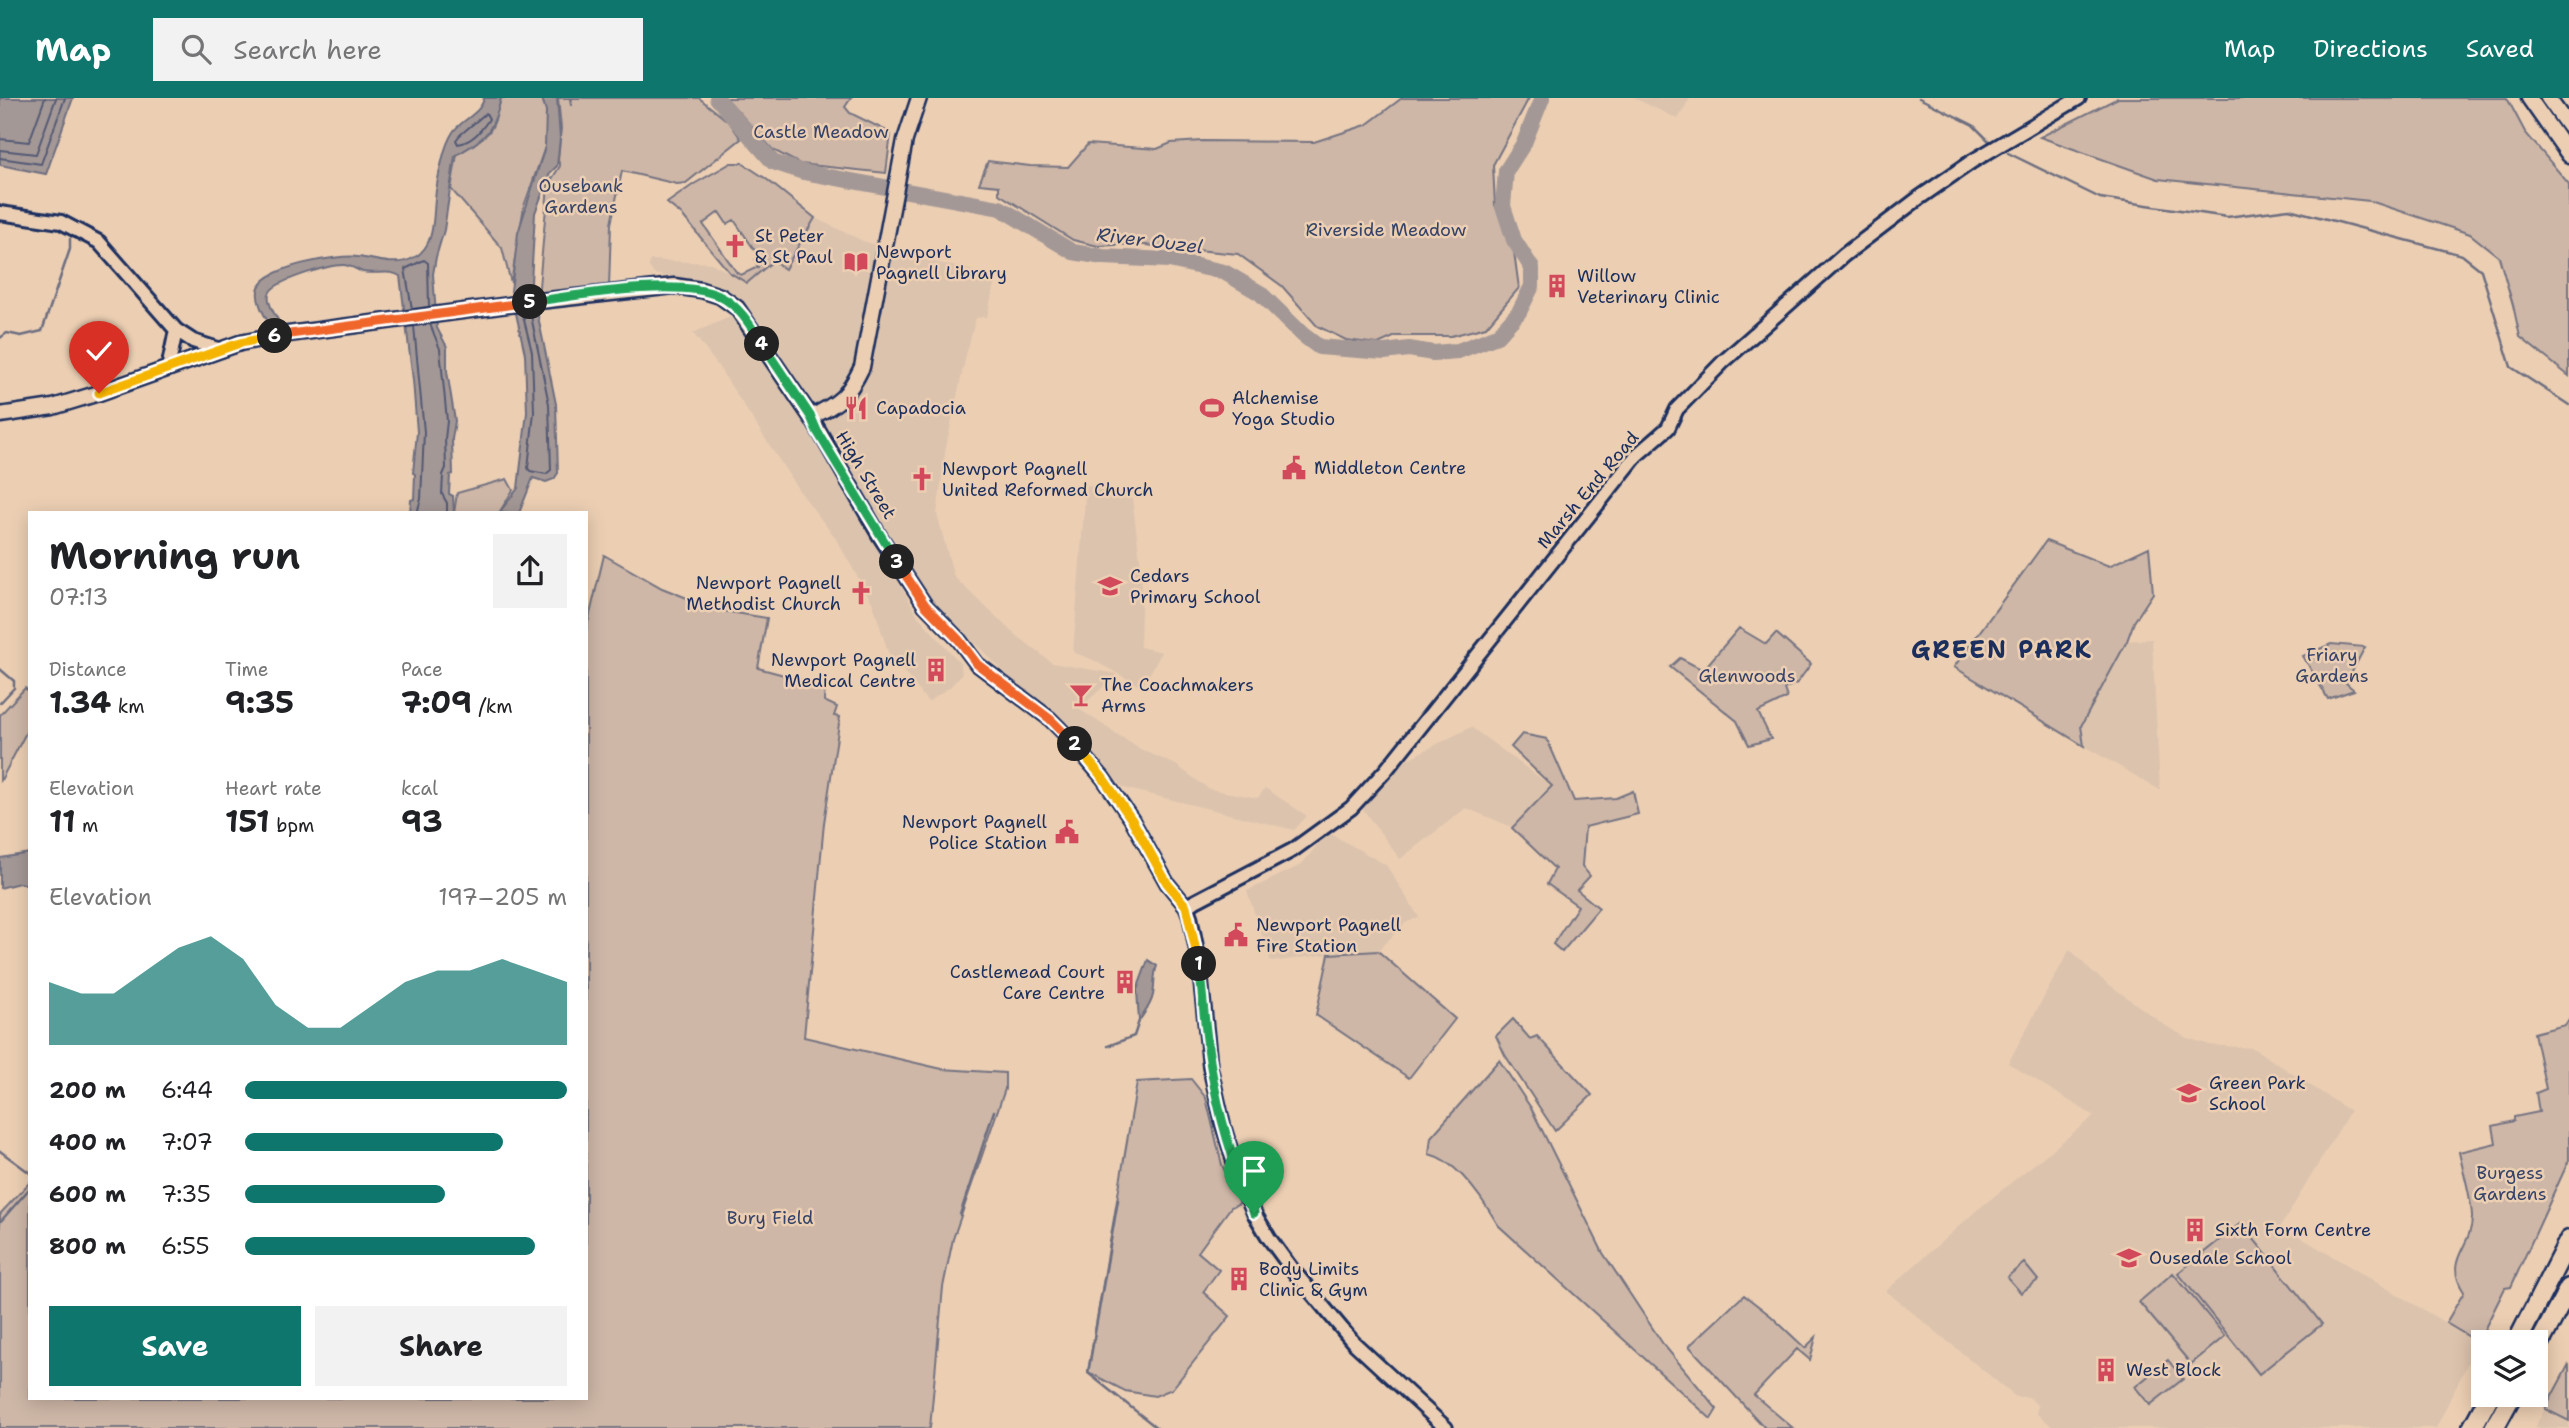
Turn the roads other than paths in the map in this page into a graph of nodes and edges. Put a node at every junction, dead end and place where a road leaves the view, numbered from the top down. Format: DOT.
graph roads {
  1 [pos="919,98"];
  2 [pos="2079,98"];
  3 [pos="2529,98"];
  4 [pos="2548,98"];
  5 [pos="2569,127"];
  6 [pos="2569,155"];
  7 [pos="0,213"];
  8 [pos="176,330"];
  9 [pos="221,350"];
  10 [pos="168,369"];
  11 [pos="0,415"];
  12 [pos="811,417"];
  13 [pos="1186,906"];
  14 [pos="2569,1240"];
  15 [pos="2569,1287"];
  16 [pos="2523,1330"];
  17 [pos="2546,1330"];
  18 [pos="2483,1407"];
  19 [pos="2505,1407"];
  20 [pos="1446,1428"];
  21 [pos="2472,1428"];
  22 [pos="2494,1428"];
  1 -- 12 [label="main road"];
  2 -- 13 [label="street, Marsh End Road"];
  3 -- 6 [label="main road"];
  4 -- 5 [label="main road"];
  7 -- 8 [label="street"];
  8 -- 9 [label="street"];
  8 -- 10 [label="street"];
  9 -- 10 [label="main road, High Street"];
  9 -- 12 [label="main road, High Street"];
  10 -- 11 [label="main road, High Street"];
  12 -- 13 [label="street, High Street"];
  13 -- 20 [label="street"];
  14 -- 16 [label="highway"];
  15 -- 17 [label="highway"];
  18 -- 21 [label="highway"];
  19 -- 22 [label="highway"];
}
